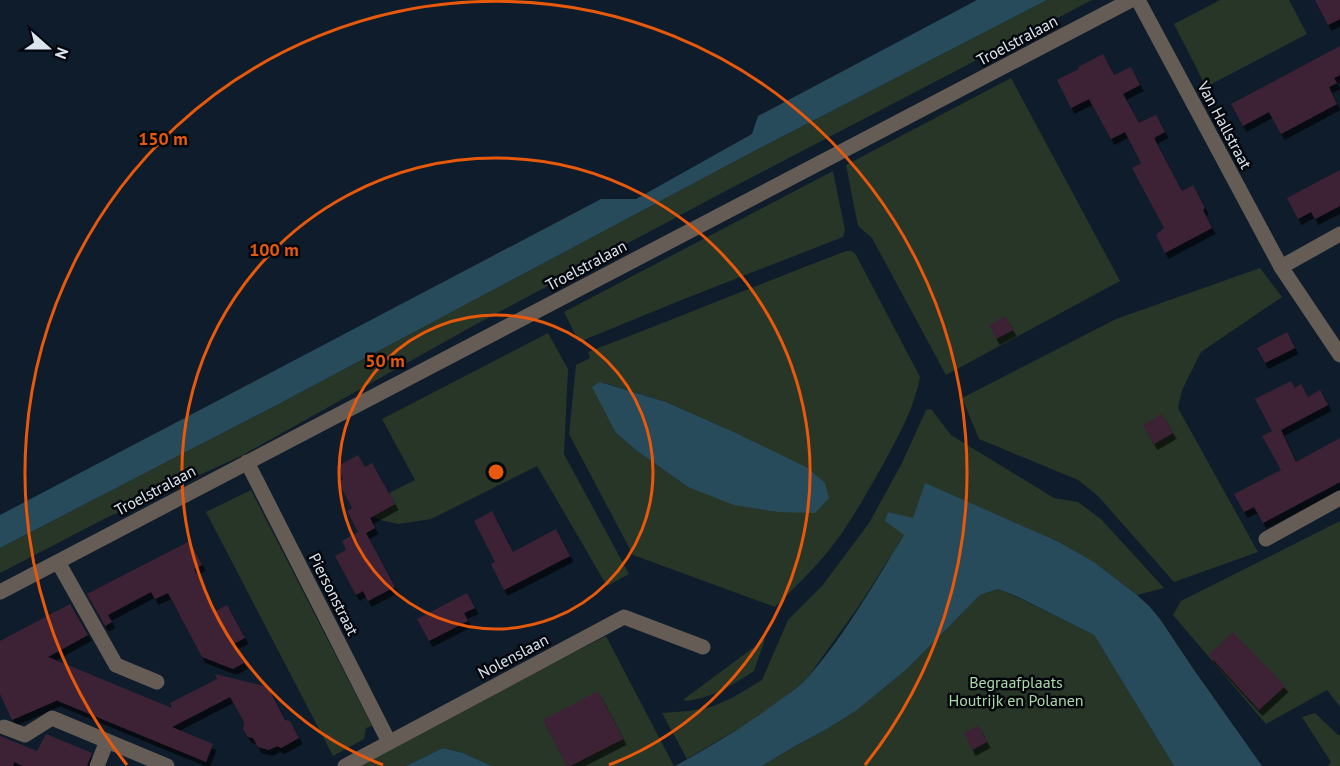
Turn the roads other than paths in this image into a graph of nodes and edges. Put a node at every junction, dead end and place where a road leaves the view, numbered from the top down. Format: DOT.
graph roads {
  1 [pos="1131,0"];
  2 [pos="1138,0"];
  3 [pos="1340,234"];
  4 [pos="1281,267"];
  5 [pos="1340,355"];
  6 [pos="247,462"];
  7 [pos="1340,498"];
  8 [pos="1266,539"];
  9 [pos="58,562"];
  10 [pos="0,592"];
  11 [pos="702,647"];
  12 [pos="157,682"];
  13 [pos="4,727"];
  14 [pos="107,741"];
  15 [pos="389,742"];
  16 [pos="97,766"];
  17 [pos="167,766"];
  18 [pos="345,766"];
  1 -- 6 [label="street, Troelstralaan"];
  2 -- 4 [label="street, Van Hallstraat"];
  3 -- 4 [label="street"];
  4 -- 5 [label="street, Van Hallstraat"];
  6 -- 9 [label="street, Troelstralaan"];
  6 -- 15 [label="street, Piersonstraat"];
  7 -- 8 [label="street"];
  9 -- 10 [label="street, Troelstralaan"];
  9 -- 12 [label="street"];
  11 -- 15 [label="street, Nolenslaan"];
  13 -- 14 [label="street"];
  14 -- 16 [label="street"];
  14 -- 17 [label="street"];
  15 -- 18 [label="street, Nolenslaan"];
}
